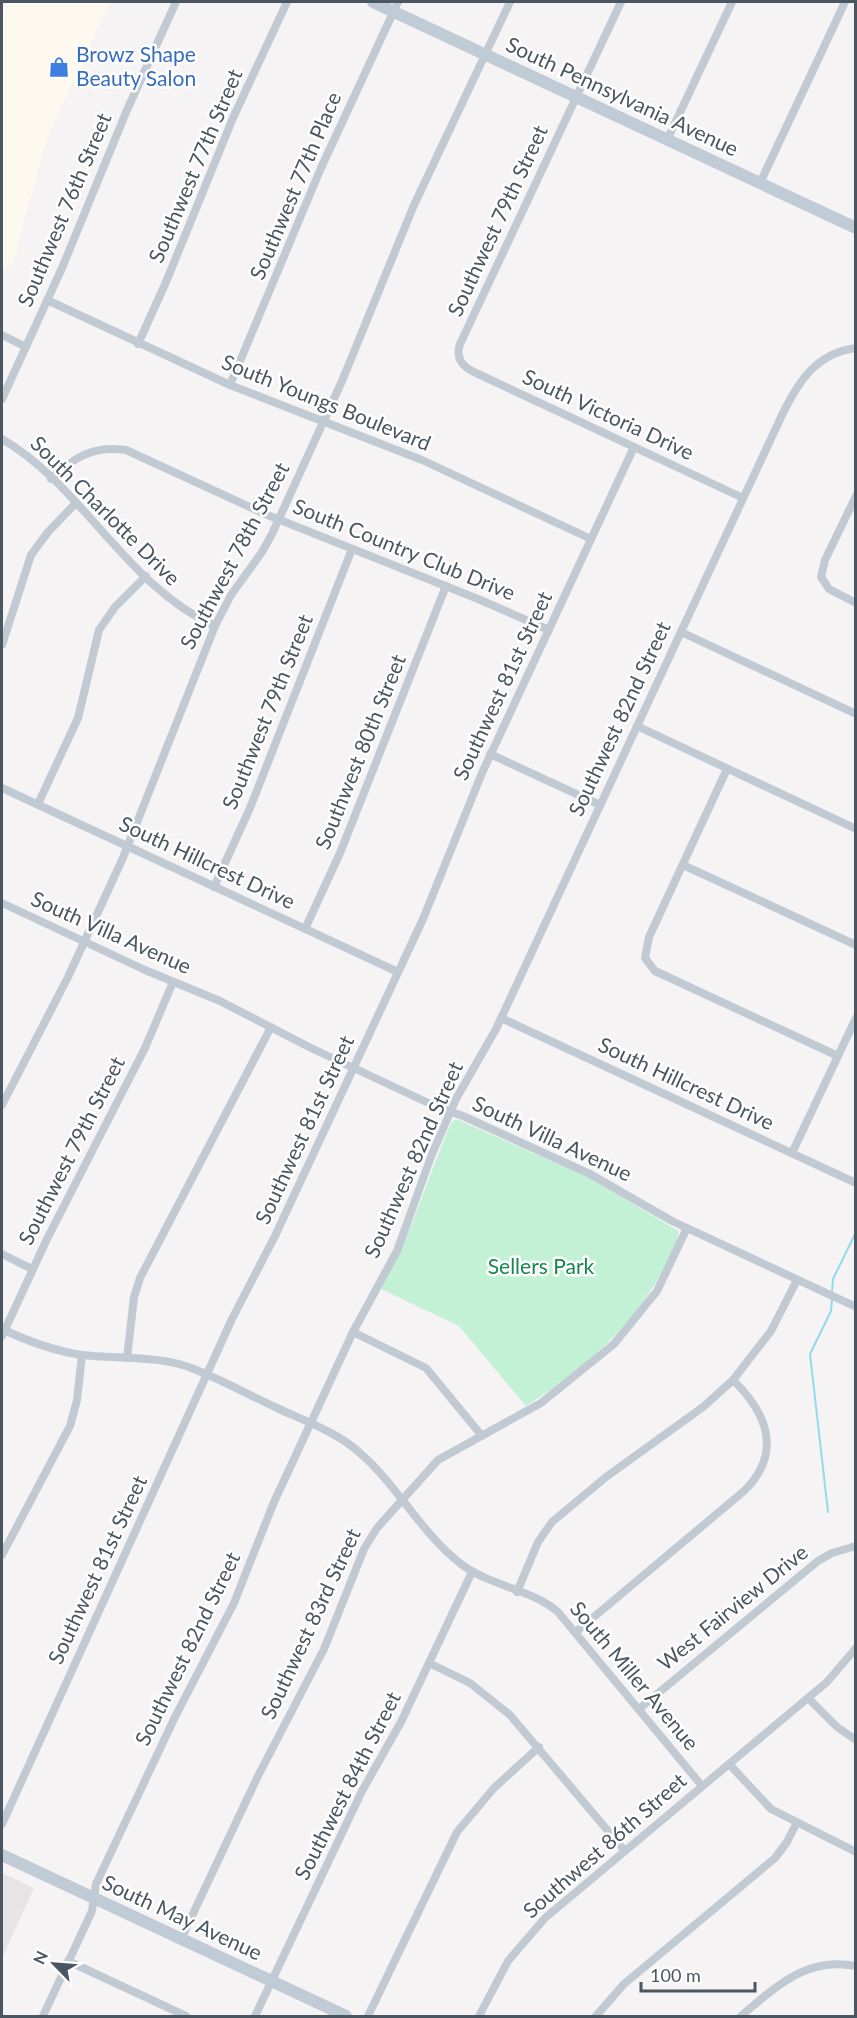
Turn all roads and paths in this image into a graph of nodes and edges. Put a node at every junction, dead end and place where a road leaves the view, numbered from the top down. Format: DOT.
graph roads {
  1 [pos="176,2"];
  2 [pos="287,2"];
  3 [pos="373,2"];
  4 [pos="510,2"];
  5 [pos="621,2"];
  6 [pos="732,2"];
  7 [pos="845,2"];
  8 [pos="396,6"];
  9 [pos="485,55"];
  10 [pos="576,97"];
  11 [pos="668,140"];
  12 [pos="760,183"];
  13 [pos="855,228"];
  14 [pos="48,300"];
  15 [pos="2,335"];
  16 [pos="138,344"];
  17 [pos="26,347"];
  18 [pos="855,348"];
  19 [pos="460,361"];
  20 [pos="230,385"];
  21 [pos="2,399"];
  22 [pos="324,422"];
  23 [pos="2,439"];
  24 [pos="634,447"];
  25 [pos="51,479"];
  26 [pos="855,496"];
  27 [pos="743,498"];
  28 [pos="75,504"];
  29 [pos="278,519"];
  30 [pos="591,538"];
  31 [pos="352,549"];
  32 [pos="146,576"];
  33 [pos="446,586"];
  34 [pos="855,603"];
  35 [pos="215,626"];
  36 [pos="549,630"];
  37 [pos="681,632"];
  38 [pos="2,645"];
  39 [pos="855,714"];
  40 [pos="637,726"];
  41 [pos="490,754"];
  42 [pos="727,769"];
  43 [pos="2,788"];
  44 [pos="38,804"];
  45 [pos="600,805"];
  46 [pos="855,829"];
  47 [pos="128,846"];
  48 [pos="683,865"];
  49 [pos="214,887"];
  50 [pos="2,903"];
  51 [pos="305,929"];
  52 [pos="84,943"];
  53 [pos="855,945"];
  54 [pos="398,972"];
  55 [pos="173,982"];
  56 [pos="501,1018"];
  57 [pos="855,1018"];
  58 [pos="271,1027"];
  59 [pos="838,1056"];
  60 [pos="354,1068"];
  61 [pos="2,1105"];
  62 [pos="450,1111"];
  63 [pos="792,1153"];
  64 [pos="855,1183"];
  65 [pos="687,1228"];
  66 [pos="2,1254"];
  67 [pos="32,1269"];
  68 [pos="797,1280"];
  69 [pos="855,1307"];
  70 [pos="353,1332"];
  71 [pos="3,1333"];
  72 [pos="82,1355"];
  73 [pos="127,1358"];
  74 [pos="207,1375"];
  75 [pos="733,1380"];
  76 [pos="310,1423"];
  77 [pos="482,1436"];
  78 [pos="402,1500"];
  79 [pos="855,1546"];
  80 [pos="2,1555"];
  81 [pos="472,1572"];
  82 [pos="517,1592"];
  83 [pos="576,1632"];
  84 [pos="855,1648"];
  85 [pos="429,1663"];
  86 [pos="808,1698"];
  87 [pos="639,1709"];
  88 [pos="855,1740"];
  89 [pos="539,1747"];
  90 [pos="729,1764"];
  91 [pos="702,1786"];
  92 [pos="2,1824"];
  93 [pos="796,1824"];
  94 [pos="625,1851"];
  95 [pos="855,1852"];
  96 [pos="2,1855"];
  97 [pos="94,1898"];
  98 [pos="182,1939"];
  99 [pos="68,1962"];
  100 [pos="855,1966"];
  101 [pos="272,1982"];
  102 [pos="43,2016"];
  103 [pos="186,2016"];
  104 [pos="255,2016"];
  105 [pos="346,2016"];
  106 [pos="368,2016"];
  107 [pos="479,2016"];
  108 [pos="596,2016"];
  109 [pos="741,2016"];
  1 -- 14 [label="street, Southwest 76th Street"];
  2 -- 16 [label="street, Southwest 77th Street"];
  3 -- 8 [label="main road, South Pennsylvania Avenue"];
  4 -- 9 [label="street, Southwest 78th Street"];
  5 -- 10 [label="street, Southwest 79th Street"];
  6 -- 11 [label="street"];
  7 -- 12 [label="street"];
  8 -- 9 [label="main road, South Pennsylvania Avenue"];
  8 -- 20 [label="street, Southwest 77th Place"];
  9 -- 10 [label="main road, South Pennsylvania Avenue"];
  9 -- 22 [label="street, Southwest 78th Street"];
  10 -- 11 [label="main road, South Pennsylvania Avenue"];
  10 -- 19 [label="street, Southwest 79th Street"];
  11 -- 12 [label="main road, South Pennsylvania Avenue"];
  12 -- 13 [label="main road, South Pennsylvania Avenue"];
  14 -- 16 [label="street, South Youngs Boulevard"];
  14 -- 17 [label="street, Southwest 76th Street"];
  15 -- 17 [label="street"];
  16 -- 20 [label="street, South Youngs Boulevard"];
  17 -- 21 [label="street, Southwest 76th Street"];
  18 -- 27 [label="street, Southwest 82nd Street"];
  19 -- 24 [label="street, South Victoria Drive"];
  20 -- 22 [label="street, South Youngs Boulevard"];
  22 -- 29 [label="street, Southwest 78th Street"];
  22 -- 30 [label="street, South Youngs Boulevard"];
  23 -- 25 [label="street, South Charlotte Drive"];
  24 -- 27 [label="street, South Victoria Drive"];
  24 -- 30 [label="street, Southwest 81st Street"];
  25 -- 28 [label="street, South Charlotte Drive"];
  25 -- 29 [label="street, South Country Club Drive"];
  26 -- 34 [label="street"];
  27 -- 37 [label="street, Southwest 82nd Street"];
  28 -- 32 [label="street, South Charlotte Drive"];
  28 -- 38 [label="street"];
  29 -- 31 [label="street, South Country Club Drive"];
  29 -- 35 [label="street, Southwest 78th Street"];
  30 -- 36 [label="street, Southwest 81st Street"];
  31 -- 33 [label="street, South Country Club Drive"];
  31 -- 49 [label="street, Southwest 79th Street"];
  32 -- 35 [label="street, South Charlotte Drive"];
  32 -- 44 [label="street"];
  33 -- 36 [label="street, South Country Club Drive"];
  33 -- 51 [label="street, Southwest 80th Street"];
  35 -- 47 [label="street, Southwest 78th Street"];
  36 -- 41 [label="street, Southwest 81st Street"];
  37 -- 39 [label="street"];
  37 -- 40 [label="street, Southwest 82nd Street"];
  40 -- 42 [label="street"];
  40 -- 45 [label="street, Southwest 82nd Street"];
  41 -- 45 [label="street"];
  41 -- 54 [label="street, Southwest 81st Street"];
  42 -- 46 [label="street"];
  42 -- 48 [label="street"];
  43 -- 44 [label="street, South Hillcrest Drive"];
  44 -- 47 [label="street, South Hillcrest Drive"];
  45 -- 56 [label="street, Southwest 82nd Street"];
  47 -- 49 [label="street, South Hillcrest Drive"];
  47 -- 52 [label="street, Southwest 78th Street"];
  48 -- 53 [label="street"];
  48 -- 59 [label="street"];
  49 -- 51 [label="street, South Hillcrest Drive"];
  50 -- 52 [label="street, South Villa Avenue"];
  51 -- 54 [label="street, South Hillcrest Drive"];
  52 -- 55 [label="street, South Villa Avenue"];
  52 -- 61 [label="street, Southwest 78th Street"];
  54 -- 60 [label="street, Southwest 81st Street"];
  55 -- 58 [label="street, South Villa Avenue"];
  55 -- 67 [label="street, Southwest 79th Street"];
  56 -- 62 [label="street, Southwest 82nd Street"];
  56 -- 63 [label="street, South Hillcrest Drive"];
  57 -- 59 [label="street"];
  58 -- 60 [label="street, South Villa Avenue"];
  58 -- 73 [label="street"];
  59 -- 63 [label="street"];
  60 -- 62 [label="street, South Villa Avenue"];
  60 -- 74 [label="street, Southwest 81st Street"];
  62 -- 65 [label="street, South Villa Avenue"];
  62 -- 70 [label="street, Southwest 82nd Street"];
  63 -- 64 [label="street, South Hillcrest Drive"];
  65 -- 68 [label="street, South Villa Avenue"];
  65 -- 77 [label="street, Southwest 83rd Street"];
  66 -- 67 [label="street"];
  67 -- 71 [label="street, Southwest 79th Street"];
  68 -- 69 [label="street, South Villa Avenue"];
  68 -- 75 [label="street"];
  70 -- 76 [label="street, Southwest 82nd Street"];
  70 -- 77 [label="street"];
  71 -- 72 [label="street, South Miller Avenue"];
  72 -- 73 [label="street, South Miller Avenue"];
  72 -- 80 [label="street"];
  73 -- 74 [label="street, South Miller Avenue"];
  74 -- 76 [label="street, South Miller Avenue"];
  74 -- 92 [label="street, Southwest 81st Street"];
  75 -- 82 [label="street"];
  75 -- 83 [label="street"];
  76 -- 78 [label="street, South Miller Avenue"];
  76 -- 97 [label="street, Southwest 82nd Street"];
  77 -- 78 [label="street, Southwest 83rd Street"];
  78 -- 81 [label="street, South Miller Avenue"];
  78 -- 98 [label="street, Southwest 83rd Street"];
  79 -- 87 [label="street, West Fairview Drive"];
  81 -- 82 [label="street, South Miller Avenue"];
  81 -- 85 [label="street, Southwest 84th Street"];
  82 -- 83 [label="street, South Miller Avenue"];
  83 -- 87 [label="street, South Miller Avenue"];
  84 -- 86 [label="street, Southwest 86th Street"];
  85 -- 89 [label="street"];
  85 -- 101 [label="street, Southwest 84th Street"];
  86 -- 88 [label="street"];
  86 -- 90 [label="street, Southwest 86th Street"];
  87 -- 91 [label="street, South Miller Avenue"];
  89 -- 94 [label="street"];
  89 -- 106 [label="street"];
  90 -- 91 [label="street, Southwest 86th Street"];
  90 -- 93 [label="street"];
  91 -- 94 [label="street, Southwest 86th Street"];
  93 -- 95 [label="street"];
  93 -- 108 [label="street"];
  94 -- 107 [label="street, Southwest 86th Street"];
  96 -- 97 [label="main road, South May Avenue"];
  97 -- 98 [label="main road, South May Avenue"];
  97 -- 99 [label="street, Southwest 82nd Street"];
  98 -- 101 [label="main road, South May Avenue"];
  99 -- 102 [label="street, Southwest 82nd Street"];
  99 -- 103 [label="street"];
  100 -- 109 [label="street"];
  101 -- 104 [label="street, Southwest 84th Street"];
  101 -- 105 [label="main road, South May Avenue"];
}
